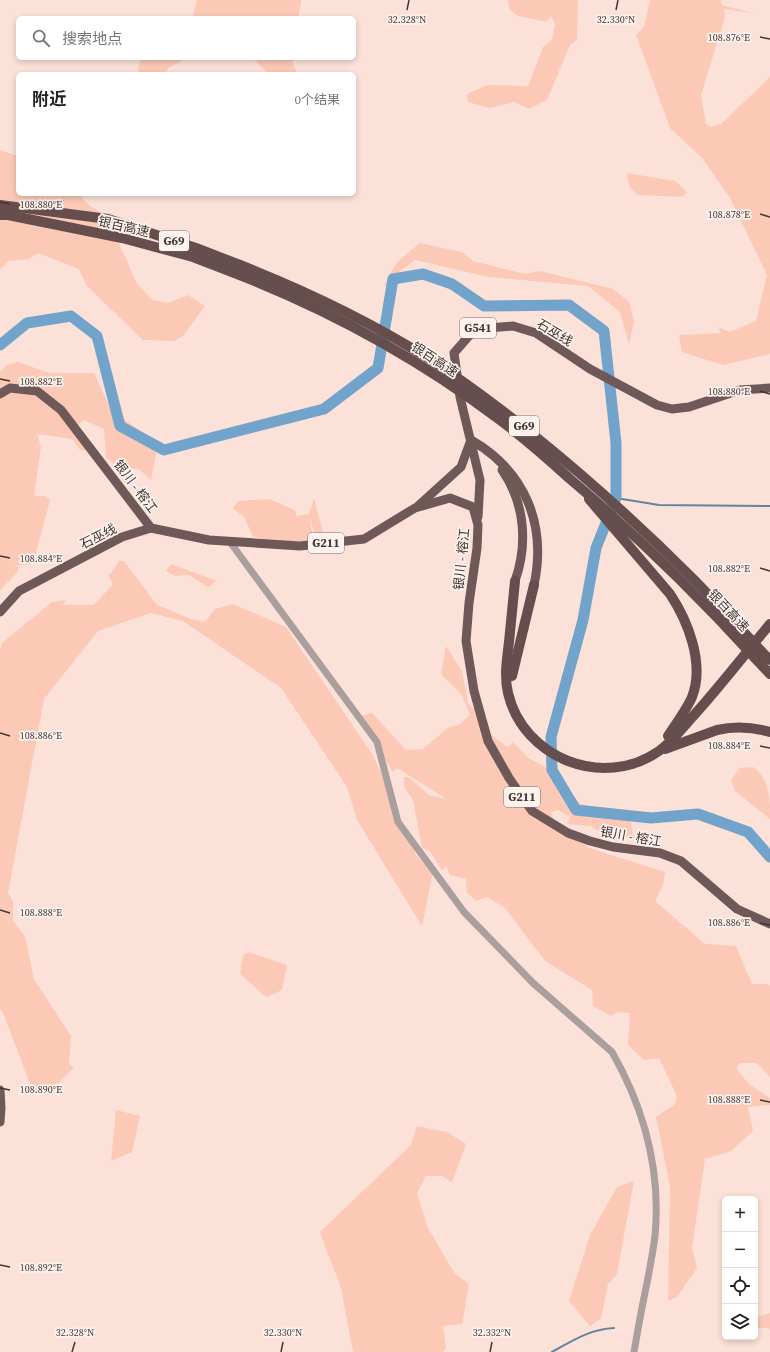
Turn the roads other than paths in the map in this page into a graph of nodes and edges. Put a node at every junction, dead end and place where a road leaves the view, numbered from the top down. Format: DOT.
graph roads {
  1 [pos="0,205"];
  2 [pos="0,215"];
  3 [pos="770,388"];
  4 [pos="0,394"];
  5 [pos="471,440"];
  6 [pos="570,478"];
  7 [pos="415,508"];
  8 [pos="478,525"];
  9 [pos="151,528"];
  10 [pos="230,542"];
  11 [pos="515,581"];
  12 [pos="534,585"];
  13 [pos="0,612"];
  14 [pos="770,617"];
  15 [pos="770,624"];
  16 [pos="758,654"];
  17 [pos="770,660"];
  18 [pos="770,674"];
  19 [pos="770,732"];
  20 [pos="668,736"];
  21 [pos="539,741"];
  22 [pos="658,751"];
  23 [pos="581,763"];
  24 [pos="770,924"];
  25 [pos="0,1090"];
  26 [pos="0,1122"];
  27 [pos="634,1352"];
  1 -- 16 [label="highway, 银百高速 / G69, bridge"];
  2 -- 6 [label="highway, 银百高速 / G69, bridge"];
  3 -- 5 [label="highway, 石巫线 / G541"];
  4 -- 9 [label="highway, 银川 - 榕江"];
  5 -- 7 [label="highway"];
  5 -- 8 [label="highway"];
  5 -- 11 [label="highway"];
  5 -- 12 [label="highway"];
  6 -- 16 [label="highway, 银百高速 / G69, bridge"];
  6 -- 20 [label="highway, bridge"];
  7 -- 8 [label="highway, 银川 - 榕江 / G211"];
  7 -- 10 [label="highway, 银川 - 榕江 / G211"];
  8 -- 24 [label="highway, 银川 - 榕江 / G211"];
  9 -- 10 [label="highway, 银川 - 榕江 / G211"];
  9 -- 13 [label="highway, 石巫线"];
  10 -- 27 [label="street"];
  11 -- 21 [label="highway"];
  12 -- 21 [label="highway"];
  14 -- 20 [label="highway"];
  15 -- 22 [label="highway"];
  16 -- 17 [label="highway"];
  16 -- 18 [label="highway, 银百高速 / G69"];
  19 -- 22 [label="highway"];
  20 -- 23 [label="highway"];
  21 -- 23 [label="highway"];
  22 -- 23 [label="highway"];
  25 -- 26 [label="highway"];
}
